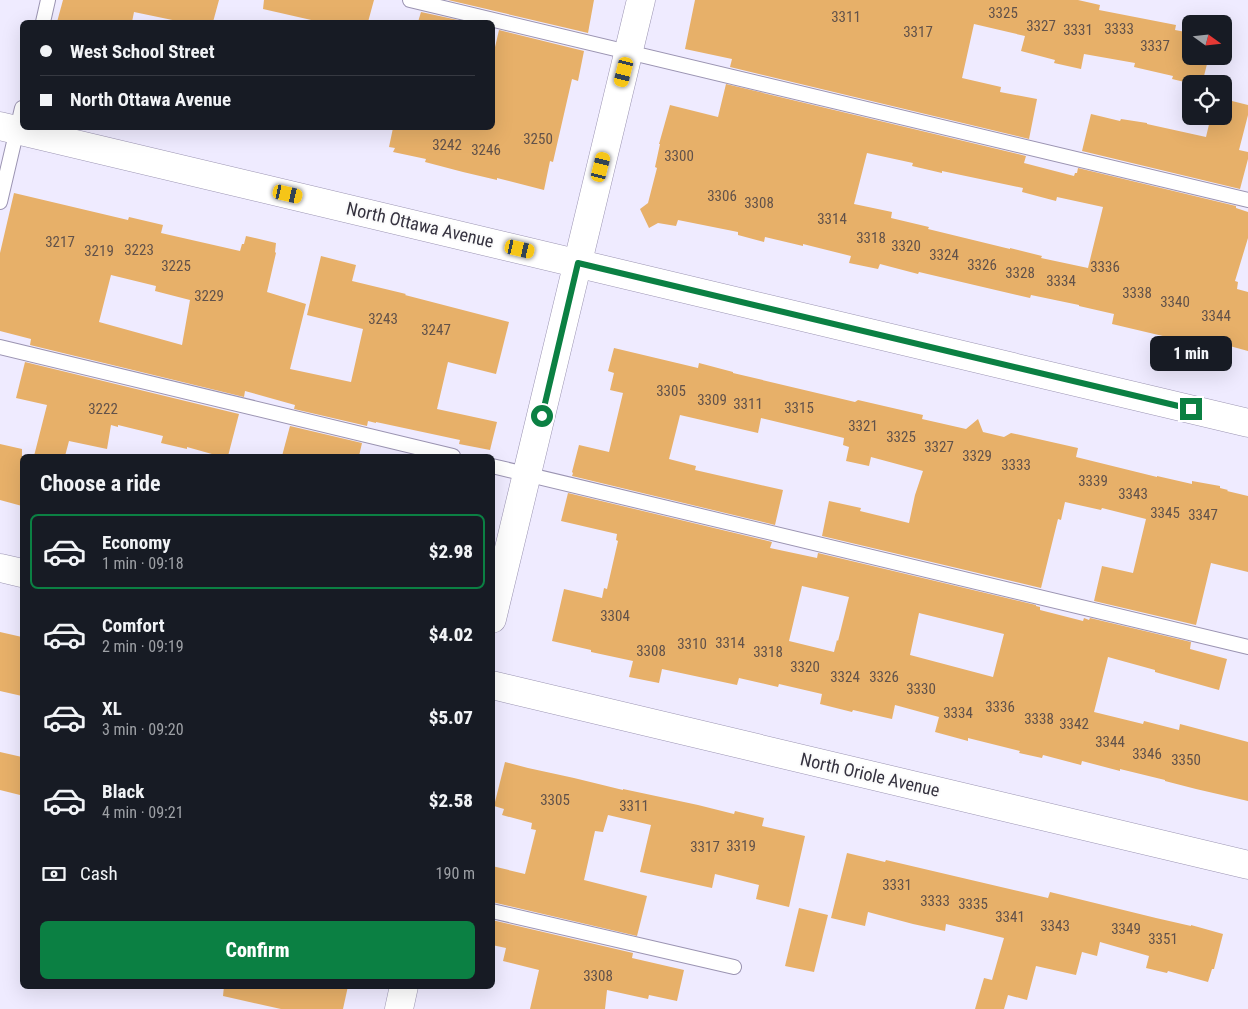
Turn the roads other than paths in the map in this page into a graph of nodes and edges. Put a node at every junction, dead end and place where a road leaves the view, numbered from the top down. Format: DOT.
graph roads {
  1 [pos="48,0"];
  2 [pos="410,0"];
  3 [pos="641,0"];
  4 [pos="43,20"];
  5 [pos="494,20"];
  6 [pos="495,20"];
  7 [pos="629,52"];
  8 [pos="13,121"];
  9 [pos="49,130"];
  10 [pos="1248,200"];
  11 [pos="0,202"];
  12 [pos="578,263"];
  13 [pos="0,347"];
  14 [pos="1248,423"];
  15 [pos="445,454"];
  16 [pos="495,467"];
  17 [pos="528,474"];
  18 [pos="0,568"];
  19 [pos="20,573"];
  20 [pos="495,608"];
  21 [pos="1248,647"];
  22 [pos="495,686"];
  23 [pos="1248,865"];
  24 [pos="495,912"];
  25 [pos="734,967"];
  26 [pos="403,989"];
  27 [pos="399,1009"];
  1 -- 4 [label="lane"];
  2 -- 5 [label="lane"];
  3 -- 7 [label="street"];
  6 -- 7 [label="lane"];
  7 -- 10 [label="lane"];
  7 -- 12 [label="street"];
  8 -- 11 [label="lane"];
  9 -- 12 [label="street, North Ottawa Avenue"];
  12 -- 14 [label="street, North Ottawa Avenue"];
  12 -- 17 [label="street"];
  13 -- 15 [label="lane"];
  16 -- 17 [label="lane"];
  17 -- 20 [label="street"];
  17 -- 21 [label="lane"];
  18 -- 19 [label="street"];
  22 -- 23 [label="street, North Oriole Avenue"];
  24 -- 25 [label="lane"];
  26 -- 27 [label="street"];
}
